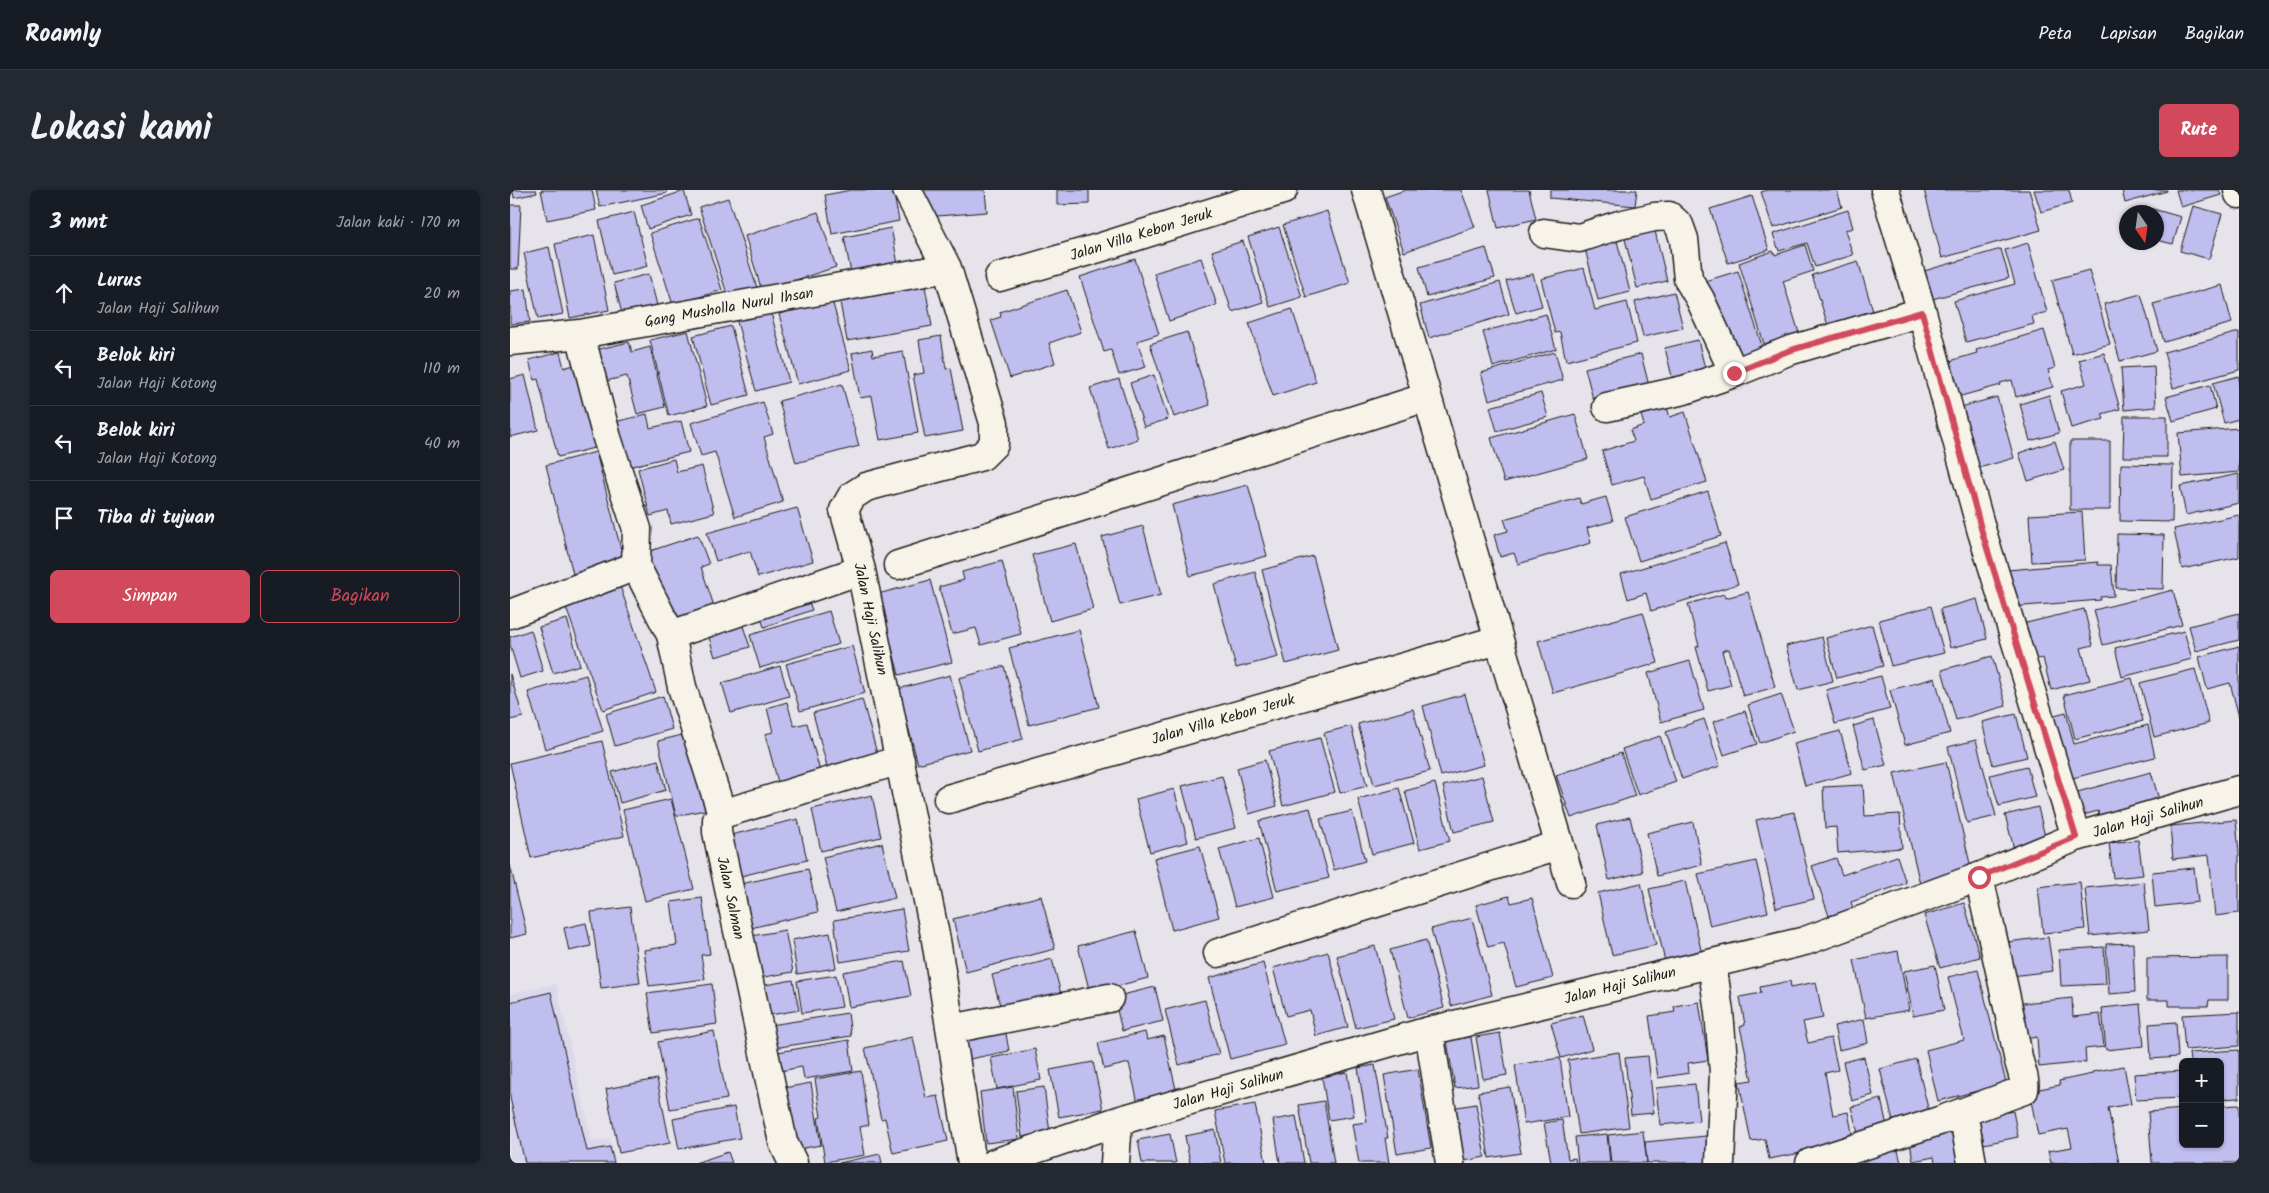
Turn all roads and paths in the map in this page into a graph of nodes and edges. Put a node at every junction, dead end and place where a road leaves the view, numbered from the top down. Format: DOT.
graph roads {
  1 [pos="907,190"];
  2 [pos="1283,190"];
  3 [pos="1366,190"];
  4 [pos="1884,190"];
  5 [pos="2238,190"];
  6 [pos="2239,194"];
  7 [pos="1544,233"];
  8 [pos="947,268"];
  9 [pos="999,277"];
  10 [pos="1922,312"];
  11 [pos="580,334"];
  12 [pos="510,341"];
  13 [pos="1734,373"];
  14 [pos="1427,397"];
  15 [pos="1606,407"];
  16 [pos="898,565"];
  17 [pos="636,566"];
  18 [pos="861,570"];
  19 [pos="510,614"];
  20 [pos="671,635"];
  21 [pos="1498,640"];
  22 [pos="900,760"];
  23 [pos="2239,790"];
  24 [pos="948,799"];
  25 [pos="722,814"];
  26 [pos="2076,837"];
  27 [pos="1559,846"];
  28 [pos="1979,877"];
  29 [pos="1571,884"];
  30 [pos="1218,953"];
  31 [pos="1712,963"];
  32 [pos="1109,998"];
  33 [pos="951,1029"];
  34 [pos="1429,1031"];
  35 [pos="1963,1112"];
  36 [pos="1118,1121"];
  37 [pos="793,1163"];
  38 [pos="972,1163"];
  39 [pos="995,1163"];
  40 [pos="1115,1163"];
  41 [pos="1450,1163"];
  42 [pos="1720,1163"];
  43 [pos="1810,1163"];
  44 [pos="1972,1163"];
  1 -- 8 [label="street, Jalan Haji Salihun"];
  2 -- 9 [label="street, Jalan Villa Kebon Jeruk"];
  3 -- 14 [label="street"];
  4 -- 10 [label="street"];
  5 -- 6 [label="street"];
  7 -- 13 [label="street"];
  8 -- 11 [label="street, Gang Musholla Nurul Ihsan"];
  8 -- 18 [label="street, Jalan Haji Salihun"];
  10 -- 13 [label="street"];
  10 -- 26 [label="street"];
  11 -- 12 [label="street, Gang Musholla Nurul Ihsan"];
  11 -- 17 [label="street"];
  13 -- 15 [label="street"];
  14 -- 16 [label="street"];
  14 -- 21 [label="street"];
  17 -- 19 [label="street"];
  17 -- 20 [label="street"];
  18 -- 20 [label="street"];
  18 -- 22 [label="street, Jalan Haji Salihun"];
  20 -- 25 [label="street"];
  21 -- 24 [label="street, Jalan Villa Kebon Jeruk"];
  21 -- 27 [label="street"];
  22 -- 25 [label="street"];
  22 -- 33 [label="street, Jalan Haji Salihun"];
  23 -- 26 [label="street, Jalan Haji Salihun"];
  25 -- 37 [label="street, Jalan Salman"];
  26 -- 28 [label="street, Jalan Haji Salihun"];
  27 -- 29 [label="street"];
  27 -- 30 [label="street"];
  28 -- 31 [label="street, Jalan Haji Salihun"];
  28 -- 35 [label="street"];
  31 -- 34 [label="street, Jalan Haji Salihun"];
  31 -- 42 [label="street"];
  32 -- 33 [label="street"];
  33 -- 38 [label="street, Jalan Haji Salihun"];
  34 -- 36 [label="street, Jalan Haji Salihun"];
  34 -- 41 [label="street"];
  35 -- 43 [label="street"];
  35 -- 44 [label="street"];
  36 -- 39 [label="street, Jalan Haji Salihun"];
  36 -- 40 [label="street"];
}
